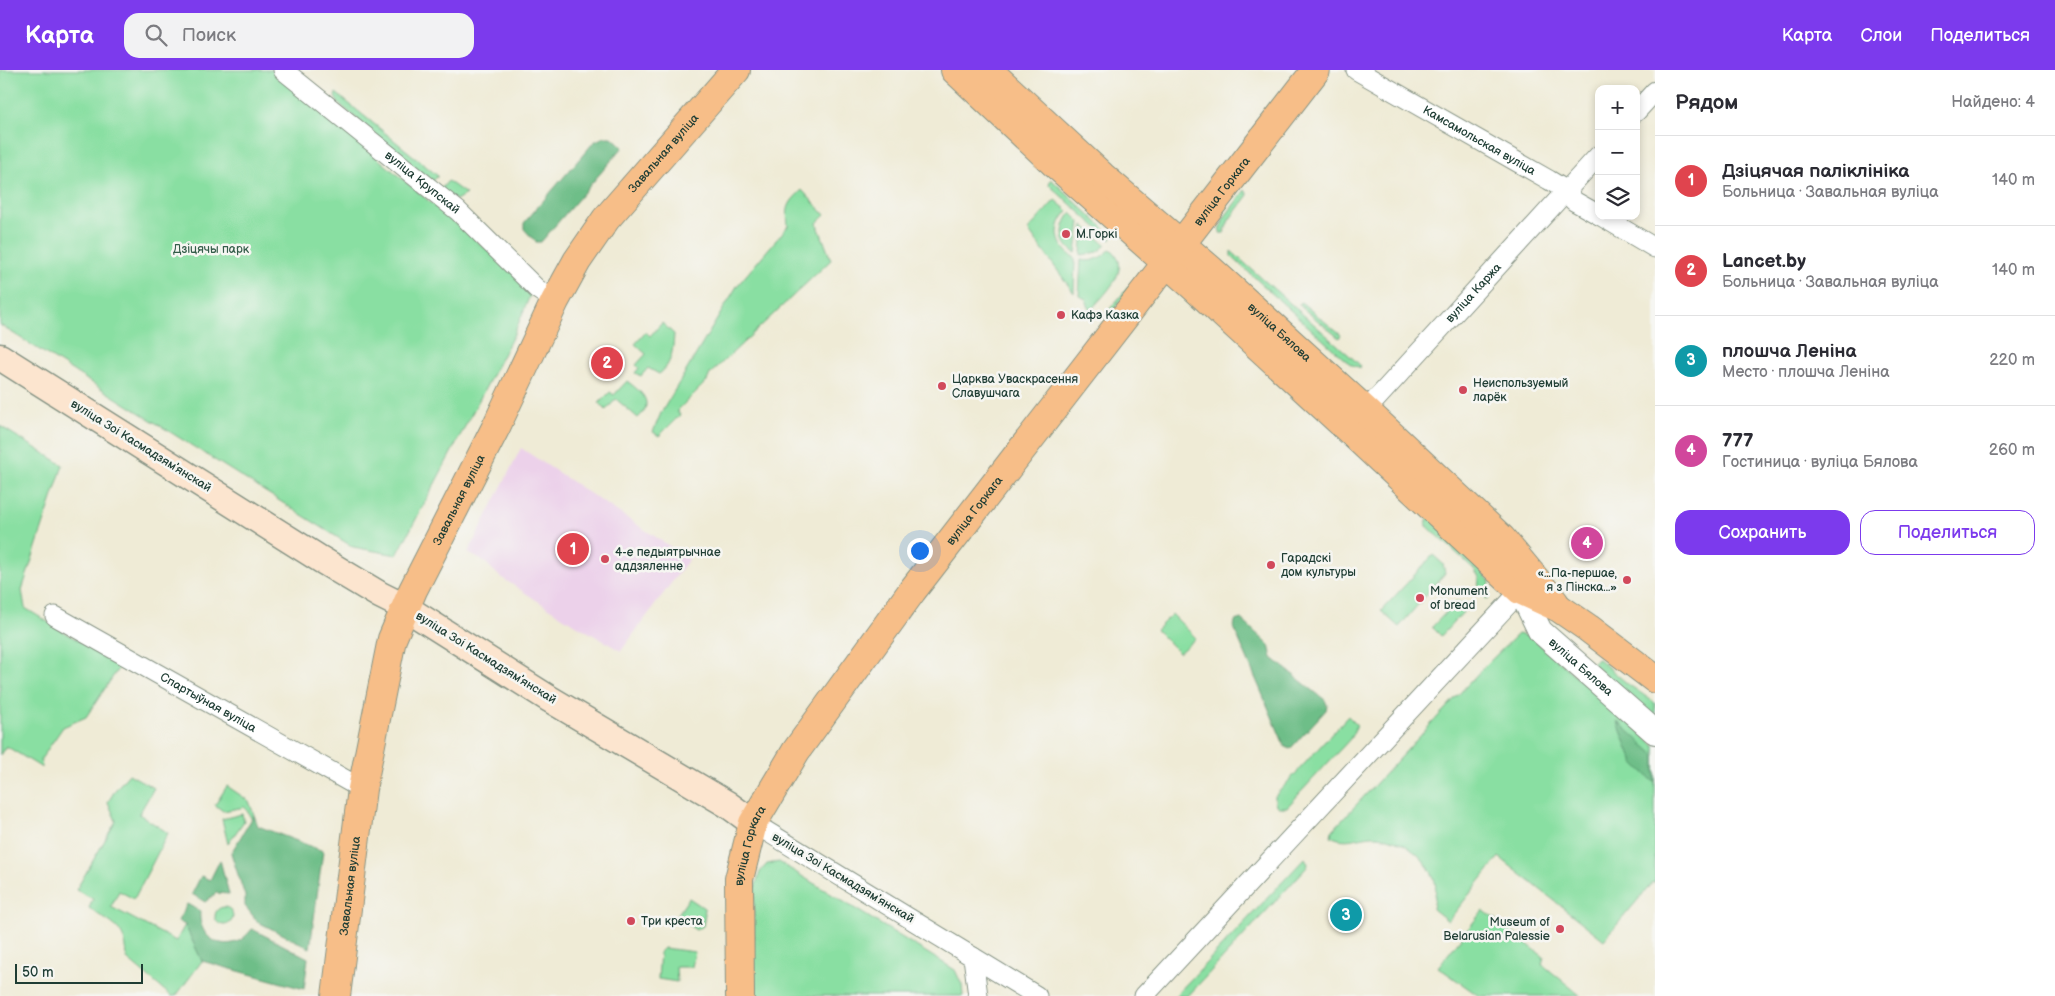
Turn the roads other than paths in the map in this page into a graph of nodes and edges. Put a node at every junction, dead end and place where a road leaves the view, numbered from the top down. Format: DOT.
graph roads {
  1 [pos="283,70"];
  2 [pos="736,70"];
  3 [pos="955,70"];
  4 [pos="988,70"];
  5 [pos="1316,70"];
  6 [pos="1356,70"];
  7 [pos="1655,91"];
  8 [pos="1640,108"];
  9 [pos="1595,160"];
  10 [pos="1567,191"];
  11 [pos="1595,213"];
  12 [pos="1607,220"];
  13 [pos="1655,248"];
  14 [pos="1174,254"];
  15 [pos="554,301"];
  16 [pos="0,357"];
  17 [pos="1357,420"];
  18 [pos="1527,583"];
  19 [pos="406,608"];
  20 [pos="55,616"];
  21 [pos="1655,679"];
  22 [pos="1655,732"];
  23 [pos="362,789"];
  24 [pos="753,823"];
  25 [pos="973,957"];
  26 [pos="336,996"];
  27 [pos="740,996"];
  28 [pos="978,996"];
  29 [pos="1037,996"];
  30 [pos="1144,996"];
  1 -- 15 [label="street, вуліца Крупскай"];
  2 -- 15 [label="main road, Завальная вуліца"];
  3 -- 14 [label="main road, вуліца Бялова"];
  4 -- 14 [label="main road, вуліца Бялова"];
  5 -- 14 [label="main road, вуліца Горкага"];
  6 -- 10 [label="street, Камсамольская вуліца"];
  7 -- 8 [label="street"];
  9 -- 10 [label="street, вуліца Каржа"];
  10 -- 11 [label="street, Камсамольская вуліца"];
  10 -- 17 [label="street, вуліца Каржа"];
  12 -- 13 [label="street, Камсамольская вуліца"];
  14 -- 17 [label="main road, вуліца Бялова"];
  14 -- 24 [label="main road, вуліца Горкага"];
  15 -- 19 [label="main road, Завальная вуліца"];
  16 -- 19 [label="main road, вуліца Зоі Касмадзямʼянскай"];
  17 -- 18 [label="main road, вуліца Бялова"];
  18 -- 21 [label="main road, вуліца Бялова"];
  18 -- 22 [label="street, вуліца Бялова"];
  18 -- 30 [label="street"];
  19 -- 23 [label="main road, Завальная вуліца"];
  19 -- 24 [label="main road, вуліца Зоі Касмадзямʼянскай"];
  20 -- 23 [label="street, Спартыўная вуліца"];
  23 -- 26 [label="main road, Завальная вуліца"];
  24 -- 25 [label="street, вуліца Зоі Касмадзямʼянскай"];
  24 -- 27 [label="main road, вуліца Горкага"];
  25 -- 28 [label="street"];
  25 -- 29 [label="street, вуліца Зоі Касмадзямʼянскай"];
}
